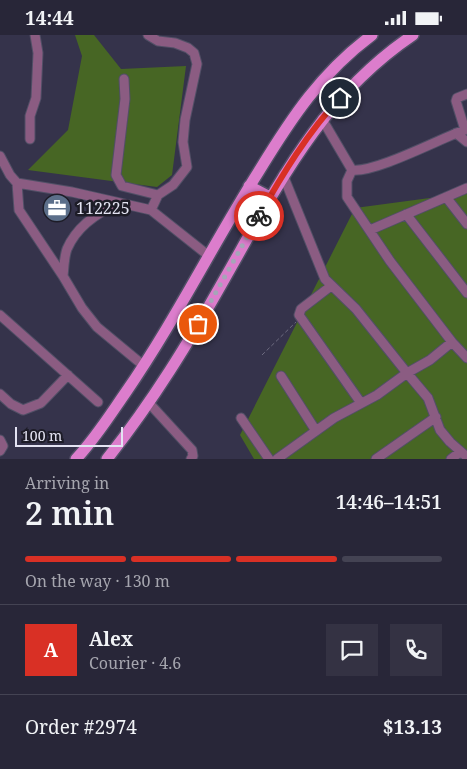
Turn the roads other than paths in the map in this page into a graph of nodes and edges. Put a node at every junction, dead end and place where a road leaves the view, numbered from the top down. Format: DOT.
graph roads {
  1 [pos="35,35"];
  2 [pos="148,35"];
  3 [pos="372,35"];
  4 [pos="413,35"];
  5 [pos="175,39"];
  6 [pos="124,79"];
  7 [pos="467,94"];
  8 [pos="322,119"];
  9 [pos="466,129"];
  10 [pos="456,133"];
  11 [pos="30,139"];
  12 [pos="467,142"];
  13 [pos="0,156"];
  14 [pos="352,170"];
  15 [pos="284,175"];
  16 [pos="17,183"];
  17 [pos="249,186"];
  18 [pos="467,188"];
  19 [pos="158,195"];
  20 [pos="270,197"];
  21 [pos="446,197"];
  22 [pos="120,202"];
  23 [pos="151,210"];
  24 [pos="406,214"];
  25 [pos="467,224"];
  26 [pos="370,230"];
  27 [pos="209,256"];
  28 [pos="63,276"];
  29 [pos="331,286"];
  30 [pos="467,293"];
  31 [pos="0,315"];
  32 [pos="452,342"];
  33 [pos="465,353"];
  34 [pos="144,366"];
  35 [pos="408,373"];
  36 [pos="68,375"];
  37 [pos="281,376"];
  38 [pos="0,393"];
  39 [pos="98,402"];
  40 [pos="149,403"];
  41 [pos="361,403"];
  42 [pos="436,417"];
  43 [pos="241,418"];
  44 [pos="316,431"];
  45 [pos="0,440"];
  46 [pos="0,451"];
  47 [pos="463,455"];
  48 [pos="76,459"];
  49 [pos="107,459"];
  50 [pos="191,459"];
  51 [pos="269,459"];
  52 [pos="276,459"];
  53 [pos="376,459"];
  54 [pos="451,459"];
  1 -- 11 [label="street"];
  2 -- 5 [label="street"];
  3 -- 17 [label="main road"];
  4 -- 8 [label="main road"];
  5 -- 19 [label="street"];
  6 -- 19 [label="street"];
  7 -- 9 [label="street"];
  8 -- 14 [label="street"];
  8 -- 15 [label="main road"];
  9 -- 10 [label="street"];
  10 -- 12 [label="street"];
  10 -- 14 [label="street"];
  13 -- 16 [label="street"];
  14 -- 26 [label="street"];
  15 -- 20 [label="main road"];
  15 -- 29 [label="street"];
  16 -- 22 [label="street"];
  16 -- 28 [label="street"];
  17 -- 20 [label="main road"];
  17 -- 27 [label="main road"];
  18 -- 21 [label="street"];
  19 -- 23 [label="street"];
  20 -- 40 [label="main road"];
  21 -- 24 [label="street"];
  21 -- 25 [label="street"];
  22 -- 23 [label="street"];
  22 -- 28 [label="street"];
  23 -- 27 [label="street"];
  24 -- 26 [label="street"];
  24 -- 30 [label="street"];
  26 -- 32 [label="street"];
  27 -- 34 [label="main road"];
  28 -- 34 [label="street"];
  29 -- 35 [label="street"];
  29 -- 41 [label="street"];
  31 -- 36 [label="street"];
  32 -- 33 [label="street"];
  32 -- 35 [label="street"];
  34 -- 48 [label="main road"];
  35 -- 41 [label="street"];
  35 -- 42 [label="street"];
  36 -- 38 [label="street"];
  36 -- 39 [label="street"];
  37 -- 44 [label="street"];
  40 -- 49 [label="main road"];
  40 -- 50 [label="street"];
  41 -- 44 [label="street"];
  42 -- 47 [label="street"];
  42 -- 53 [label="street"];
  43 -- 51 [label="street"];
  44 -- 52 [label="street"];
  45 -- 46 [label="street"];
  47 -- 54 [label="street"];
}
